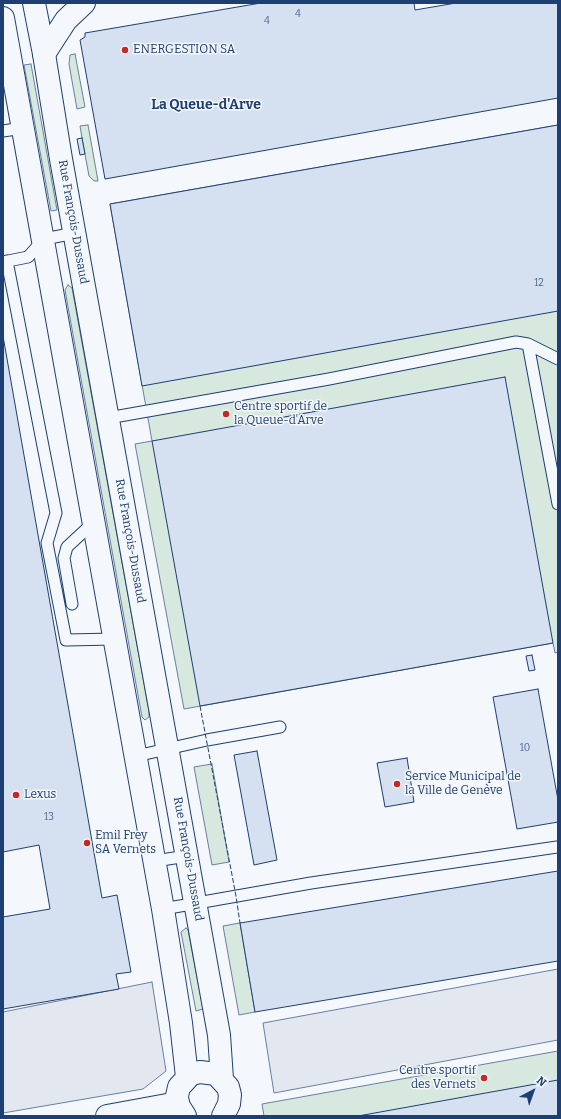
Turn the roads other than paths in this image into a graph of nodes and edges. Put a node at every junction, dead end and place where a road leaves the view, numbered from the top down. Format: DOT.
graph roads {
  1 [pos="34,3"];
  2 [pos="84,3"];
  3 [pos="3,18"];
  4 [pos="44,54"];
  5 [pos="8,77"];
  6 [pos="13,130"];
  7 [pos="75,233"];
  8 [pos="44,239"];
  9 [pos="5,262"];
  10 [pos="528,344"];
  11 [pos="558,359"];
  12 [pos="108,418"];
  13 [pos="558,504"];
  14 [pos="94,522"];
  15 [pos="72,604"];
  16 [pos="115,639"];
  17 [pos="280,727"];
  18 [pos="168,750"];
  19 [pos="136,756"];
  20 [pos="557,847"];
  21 [pos="187,856"];
  22 [pos="154,861"];
  23 [pos="195,903"];
  24 [pos="163,909"];
  25 [pos="187,1077"];
  26 [pos="222,1079"];
  27 [pos="182,1110"];
  28 [pos="227,1113"];
  29 [pos="107,1116"];
  1 -- 4 [label="main road, Rue François-Dussaud"];
  2 -- 4 [label="main road"];
  3 -- 5 [label="main road"];
  4 -- 7 [label="main road, Rue François-Dussaud"];
  5 -- 6 [label="main road"];
  6 -- 8 [label="main road"];
  7 -- 8 [label="lane"];
  7 -- 12 [label="main road, Rue François-Dussaud"];
  8 -- 9 [label="lane"];
  8 -- 14 [label="main road"];
  9 -- 16 [label="lane"];
  10 -- 11 [label="lane"];
  10 -- 12 [label="lane"];
  10 -- 13 [label="lane"];
  12 -- 18 [label="main road, Rue François-Dussaud"];
  14 -- 15 [label="lane"];
  14 -- 16 [label="main road"];
  16 -- 19 [label="main road"];
  17 -- 18 [label="lane"];
  18 -- 19 [label="lane"];
  18 -- 21 [label="main road, Rue François-Dussaud"];
  19 -- 22 [label="main road"];
  20 -- 23 [label="lane"];
  21 -- 22 [label="lane"];
  21 -- 23 [label="main road, Rue François-Dussaud"];
  22 -- 24 [label="main road"];
  23 -- 24 [label="lane"];
  23 -- 26 [label="main road, Rue François-Dussaud"];
  24 -- 25 [label="main road"];
  25 -- 26 [label="main road"];
  25 -- 27 [label="main road"];
  26 -- 28 [label="main road, Rue François-Dussaud"];
  27 -- 29 [label="main road"];
}
